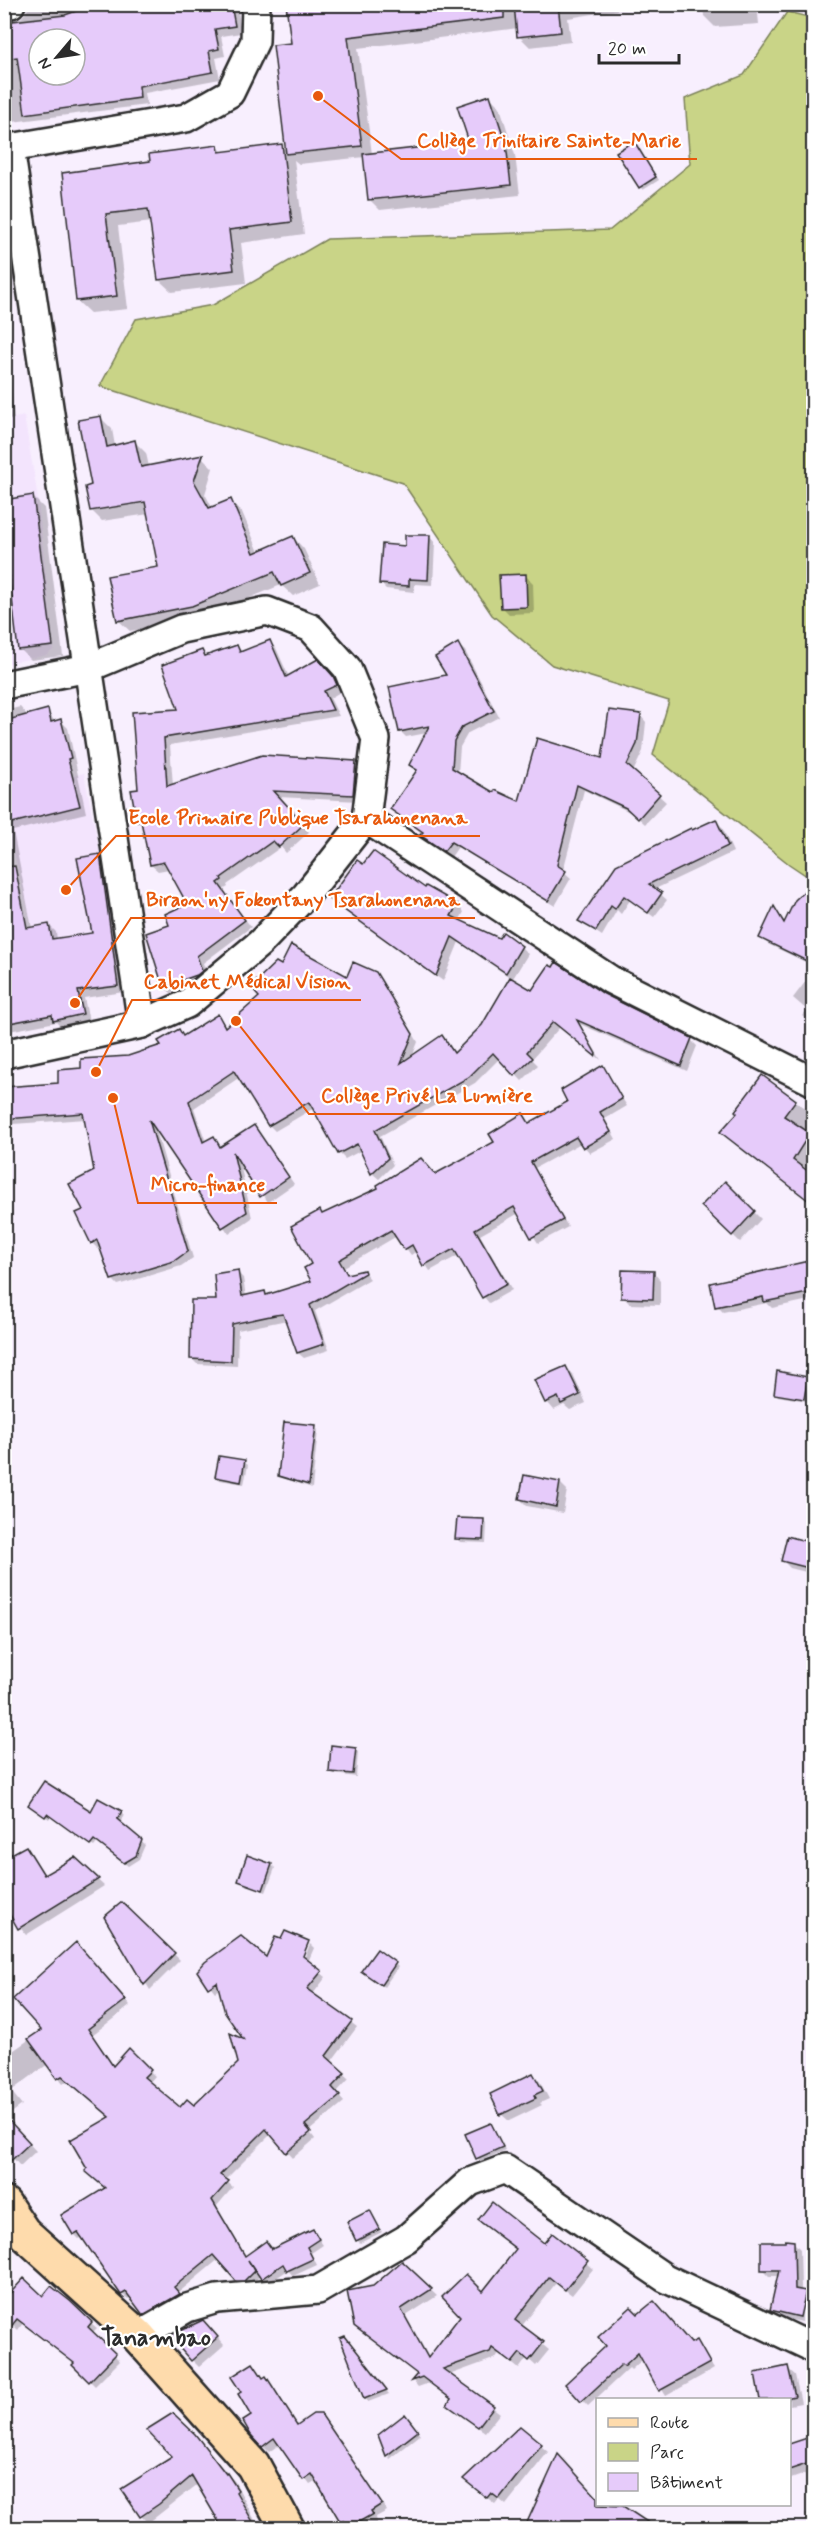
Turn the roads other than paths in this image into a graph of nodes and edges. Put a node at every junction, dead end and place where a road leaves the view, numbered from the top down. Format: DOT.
graph roads {
  1 [pos="11,4"];
  2 [pos="256,4"];
  3 [pos="4,6"];
  4 [pos="7,148"];
  5 [pos="88,668"];
  6 [pos="4,685"];
  7 [pos="366,819"];
  8 [pos="142,1024"];
  9 [pos="4,1054"];
  10 [pos="813,1082"];
  11 [pos="4,2205"];
  12 [pos="138,2336"];
  13 [pos="812,2347"];
  14 [pos="287,2529"];
  1 -- 3 [label="street"];
  2 -- 4 [label="street"];
  4 -- 5 [label="street"];
  5 -- 6 [label="street"];
  5 -- 7 [label="street"];
  5 -- 8 [label="street"];
  7 -- 8 [label="street"];
  7 -- 10 [label="street"];
  8 -- 9 [label="street"];
  11 -- 12 [label="main road"];
  12 -- 13 [label="street"];
  12 -- 14 [label="main road"];
}
